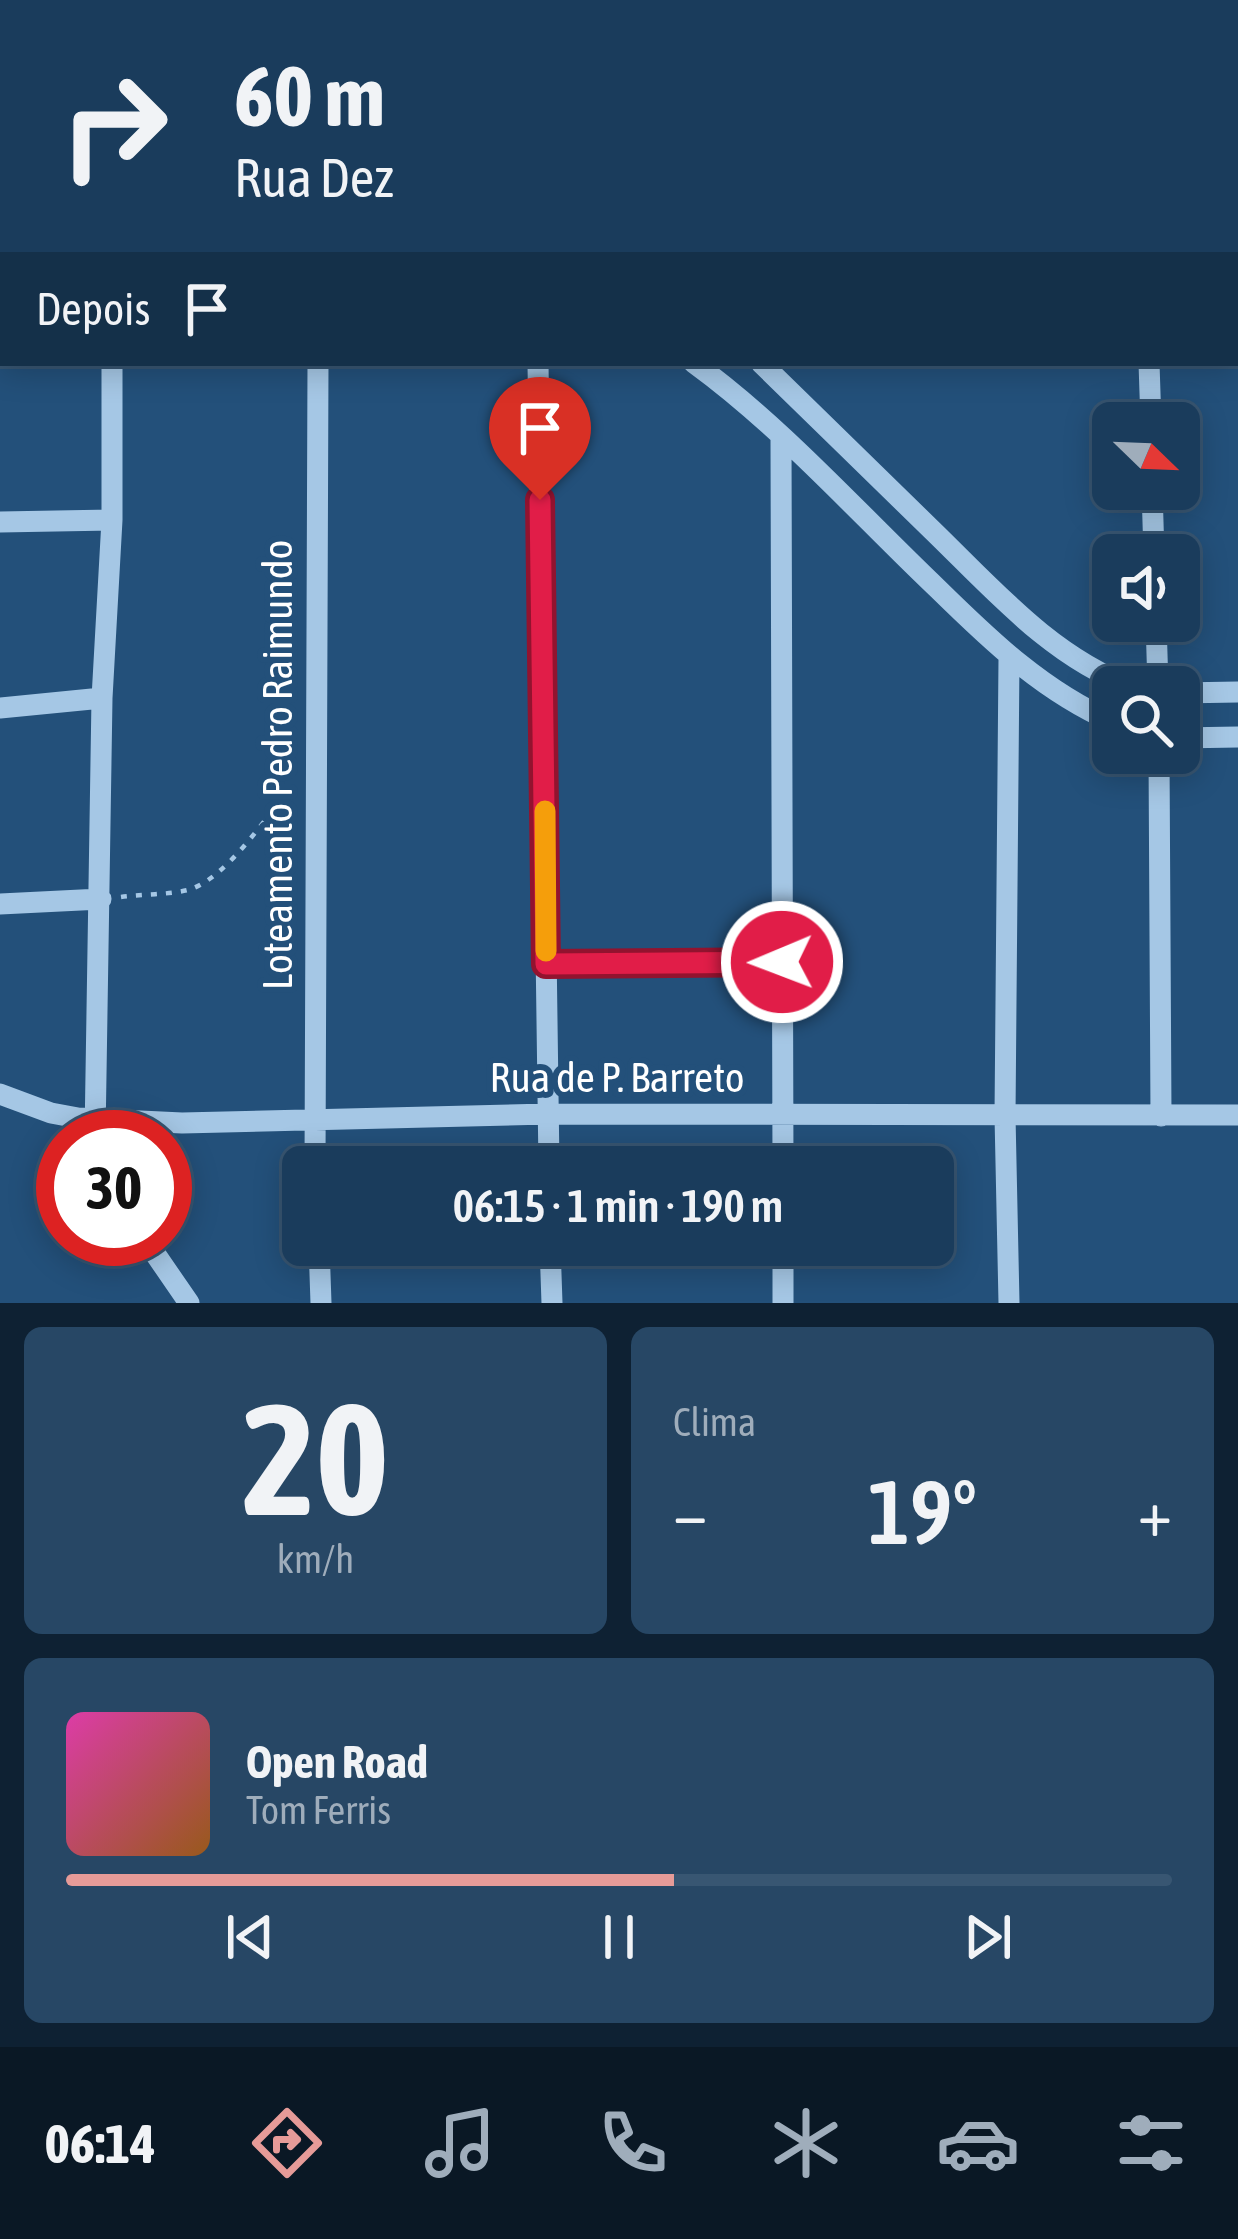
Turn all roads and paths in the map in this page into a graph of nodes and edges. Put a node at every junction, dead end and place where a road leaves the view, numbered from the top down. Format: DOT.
graph roads {
  1 [pos="112,366"];
  2 [pos="318,366"];
  3 [pos="538,366"];
  4 [pos="697,366"];
  5 [pos="764,366"];
  6 [pos="1149,366"];
  7 [pos="1150,402"];
  8 [pos="781,439"];
  9 [pos="112,520"];
  10 [pos="0,522"];
  11 [pos="1009,658"];
  12 [pos="1092,669"];
  13 [pos="1238,692"];
  14 [pos="1200,693"];
  15 [pos="102,698"];
  16 [pos="0,708"];
  17 [pos="1092,711"];
  18 [pos="1238,737"];
  19 [pos="1200,738"];
  20 [pos="316,752"];
  21 [pos="1159,774"];
  22 [pos="101,898"];
  23 [pos="0,904"];
  24 [pos="782,962"];
  25 [pos="546,964"];
  26 [pos="0,1094"];
  27 [pos="43,1110"];
  28 [pos="95,1110"];
  29 [pos="548,1114"];
  30 [pos="1238,1115"];
  31 [pos="782,1116"];
  32 [pos="1005,1116"];
  33 [pos="1161,1117"];
  34 [pos="314,1122"];
  35 [pos="192,1125"];
  36 [pos="315,1146"];
  37 [pos="549,1146"];
  38 [pos="783,1146"];
  39 [pos="164,1266"];
  40 [pos="320,1266"];
  41 [pos="551,1266"];
  42 [pos="783,1266"];
  43 [pos="189,1303"];
  44 [pos="321,1303"];
  45 [pos="552,1303"];
  46 [pos="783,1303"];
  47 [pos="1009,1303"];
  1 -- 9 [label="street"];
  2 -- 20 [label="street, Loteamento Pedro Raimundo"];
  3 -- 25 [label="street"];
  4 -- 8 [label="street"];
  5 -- 12 [label="street"];
  6 -- 7 [label="street"];
  8 -- 11 [label="street"];
  8 -- 24 [label="street"];
  9 -- 10 [label="street"];
  9 -- 15 [label="street"];
  11 -- 17 [label="street"];
  11 -- 32 [label="street"];
  13 -- 14 [label="street"];
  15 -- 16 [label="street"];
  15 -- 22 [label="street"];
  18 -- 19 [label="street"];
  20 -- 22 [label="path"];
  20 -- 34 [label="street, Loteamento Pedro Raimundo"];
  21 -- 33 [label="street"];
  22 -- 23 [label="street"];
  22 -- 28 [label="street"];
  24 -- 25 [label="street"];
  24 -- 31 [label="street"];
  25 -- 29 [label="street"];
  26 -- 27 [label="street, Rua de P. Barreto"];
  29 -- 31 [label="street, Rua de P. Barreto"];
  29 -- 34 [label="street, Rua de P. Barreto"];
  29 -- 37 [label="street"];
  30 -- 33 [label="street, Rua de P. Barreto"];
  31 -- 32 [label="street, Rua de P. Barreto"];
  31 -- 38 [label="street"];
  32 -- 33 [label="street, Rua de P. Barreto"];
  32 -- 47 [label="street"];
  34 -- 35 [label="street, Rua de P. Barreto"];
  34 -- 36 [label="street, Loteamento Pedro Raimundo"];
  39 -- 43 [label="street"];
  40 -- 44 [label="street"];
  41 -- 45 [label="street"];
  42 -- 46 [label="street"];
}
